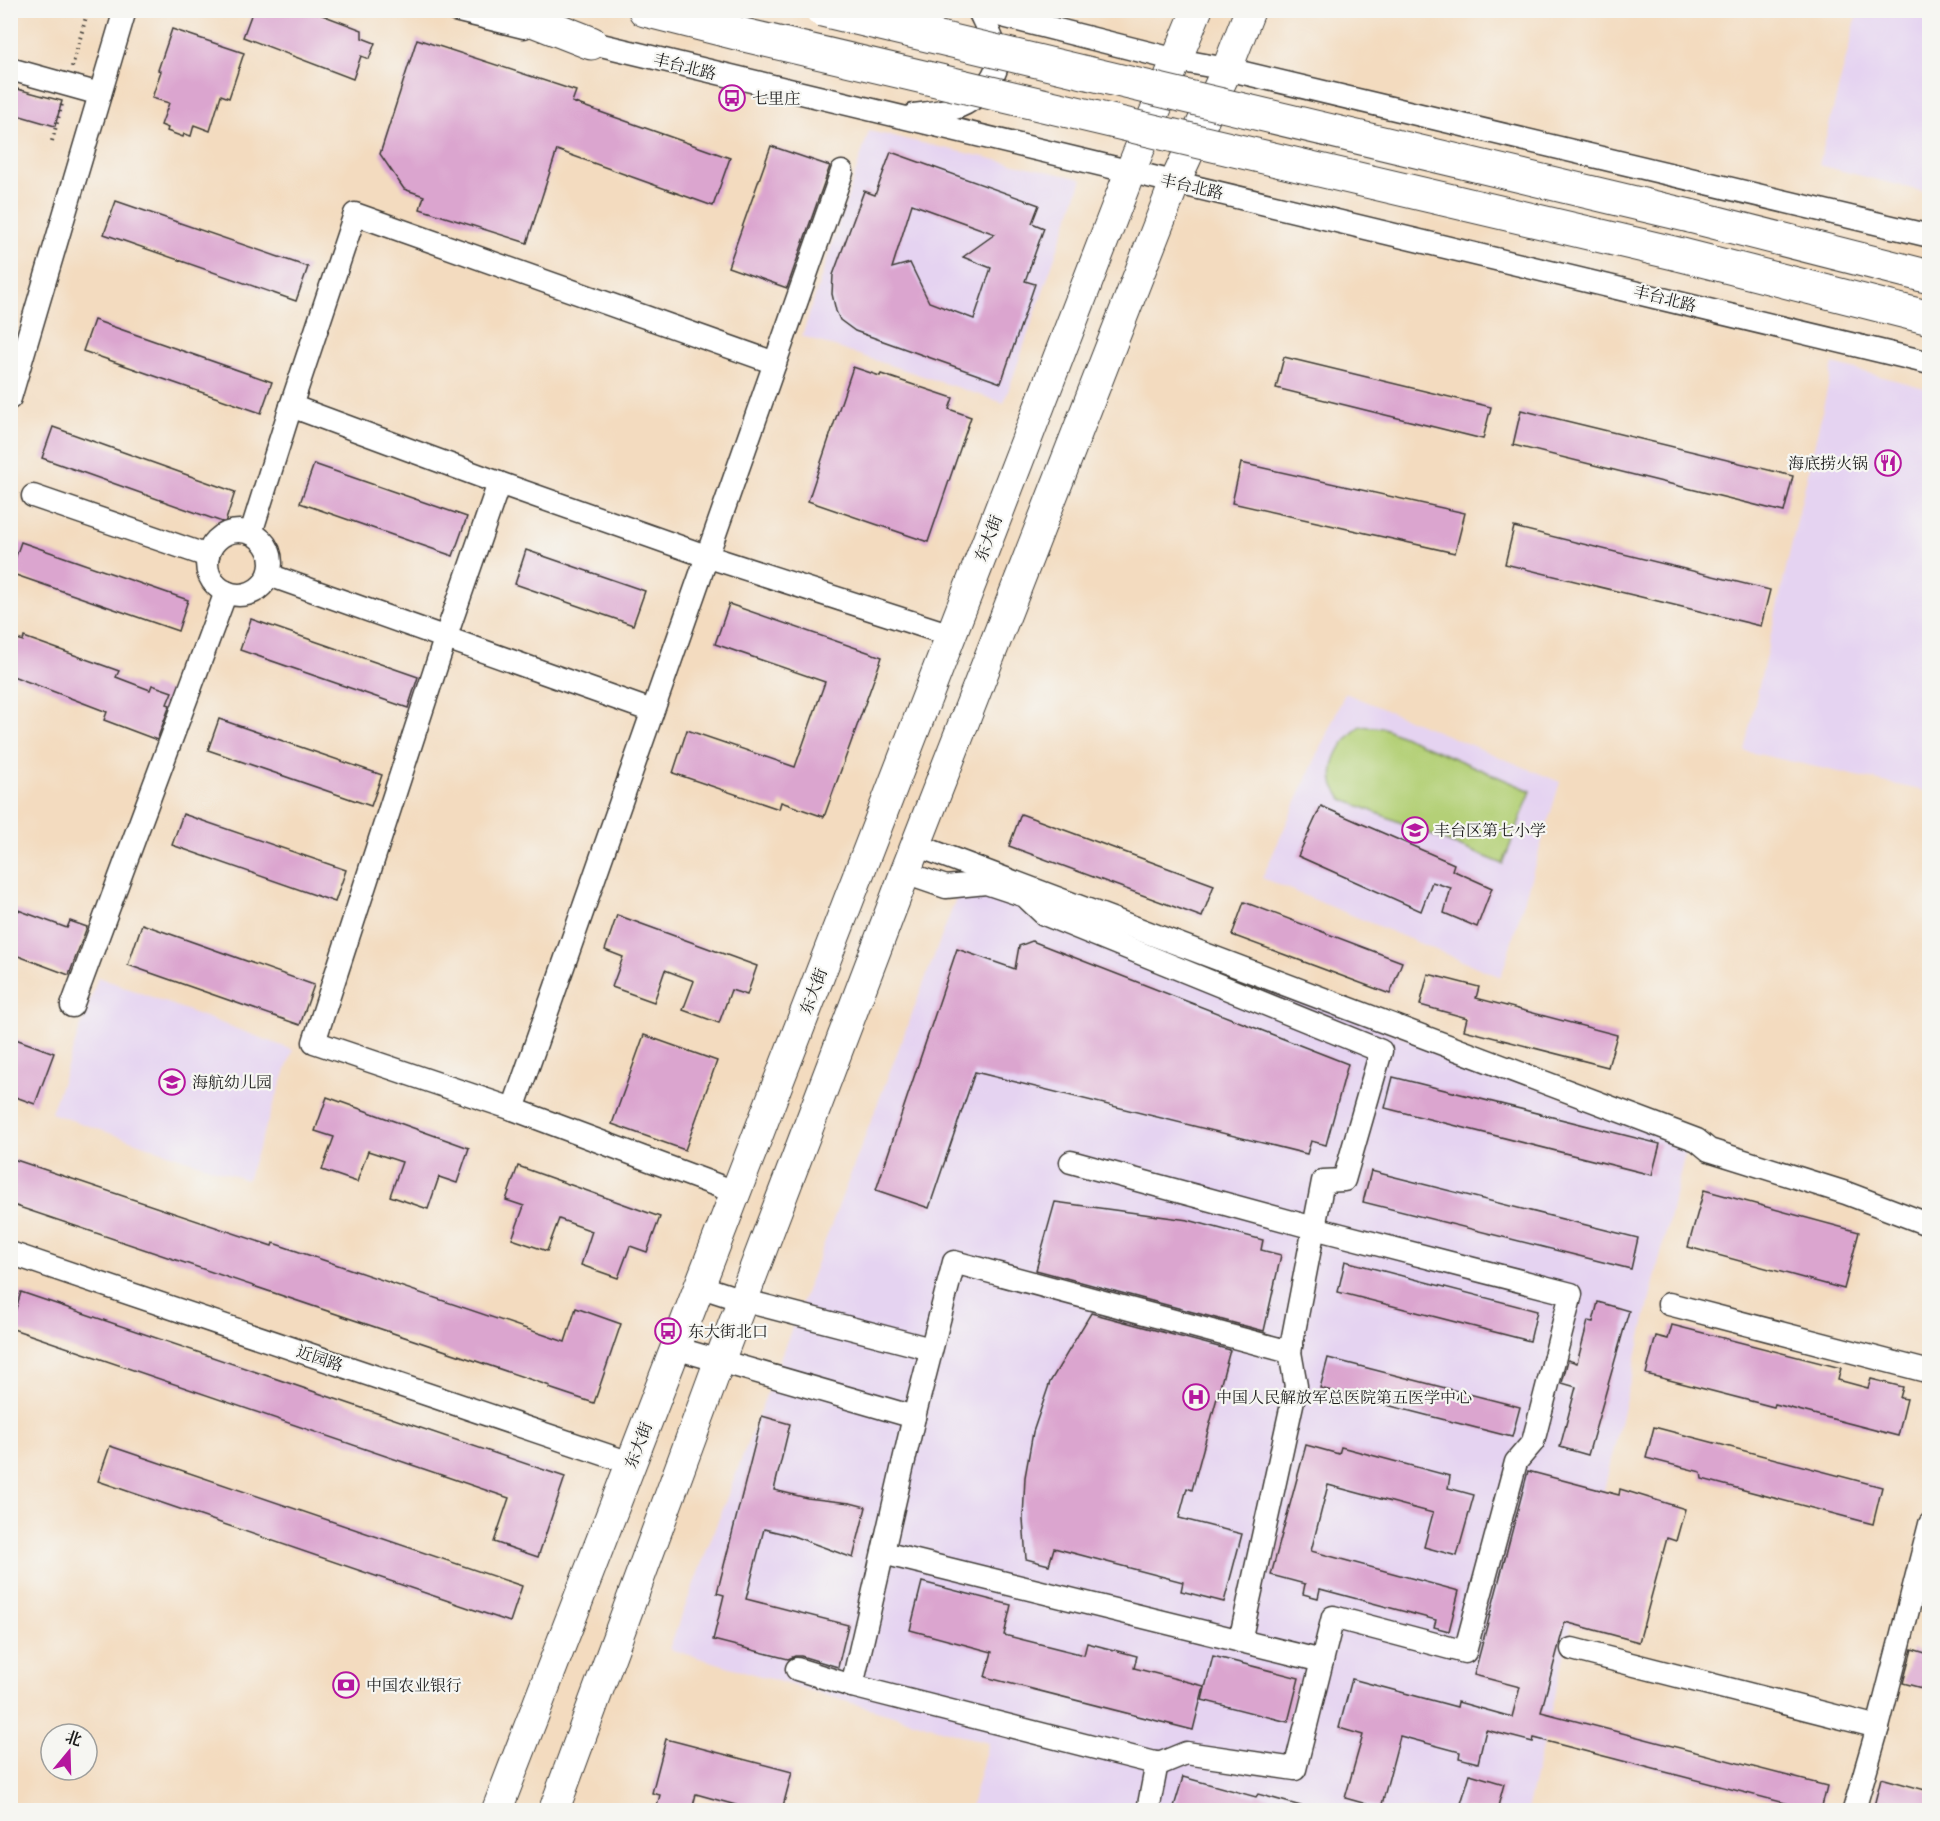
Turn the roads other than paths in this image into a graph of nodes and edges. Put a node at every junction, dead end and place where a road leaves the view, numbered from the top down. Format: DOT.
graph roads {
  1 [pos="124,10"];
  2 [pos="455,10"];
  3 [pos="507,10"];
  4 [pos="645,10"];
  5 [pos="822,10"];
  6 [pos="979,10"];
  7 [pos="1197,10"];
  8 [pos="1250,10"];
  9 [pos="591,43"];
  10 [pos="1177,60"];
  11 [pos="10,69"];
  12 [pos="1227,69"];
  13 [pos="100,94"];
  14 [pos="898,117"];
  15 [pos="842,172"];
  16 [pos="1130,172"];
  17 [pos="1175,182"];
  18 [pos="1929,236"];
  19 [pos="1929,277"];
  20 [pos="1929,318"];
  21 [pos="775,363"];
  22 [pos="1929,363"];
  23 [pos="10,398"];
  24 [pos="291,406"];
  25 [pos="499,483"];
  26 [pos="33,496"];
  27 [pos="251,533"];
  28 [pos="208,556"];
  29 [pos="706,556"];
  30 [pos="269,575"];
  31 [pos="226,592"];
  32 [pos="951,635"];
  33 [pos="446,639"];
  34 [pos="652,711"];
  35 [pos="916,845"];
  36 [pos="905,873"];
  37 [pos="72,1006"];
  38 [pos="513,1109"];
  39 [pos="1071,1162"];
  40 [pos="735,1192"];
  41 [pos="1929,1225"];
  42 [pos="1314,1228"];
  43 [pos="10,1253"];
  44 [pos="699,1286"];
  45 [pos="742,1300"];
  46 [pos="1669,1304"];
  47 [pos="675,1348"];
  48 [pos="931,1349"];
  49 [pos="1290,1352"];
  50 [pos="719,1362"];
  51 [pos="1929,1372"];
  52 [pos="914,1417"];
  53 [pos="630,1463"];
  54 [pos="1929,1524"];
  55 [pos="883,1552"];
  56 [pos="1240,1641"];
  57 [pos="1572,1649"];
  58 [pos="1322,1661"];
  59 [pos="797,1669"];
  60 [pos="852,1686"];
  61 [pos="1878,1727"];
  62 [pos="1157,1763"];
  63 [pos="497,1810"];
  64 [pos="554,1810"];
  65 [pos="1148,1810"];
  66 [pos="1854,1810"];
  1 -- 13 [label="street"];
  2 -- 9 [label="street, 丰台北路"];
  3 -- 9 [label="highway"];
  4 -- 20 [label="highway, bridge"];
  5 -- 19 [label="highway, bridge"];
  6 -- 10 [label="street"];
  6 -- 14 [label="street"];
  7 -- 10 [label="main road, 东大街"];
  8 -- 12 [label="main road"];
  9 -- 14 [label="street, 丰台北路"];
  10 -- 12 [label="street"];
  10 -- 16 [label="main road, 东大街"];
  11 -- 13 [label="street"];
  12 -- 17 [label="main road"];
  12 -- 18 [label="street"];
  13 -- 23 [label="street"];
  14 -- 16 [label="street, 丰台北路"];
  15 -- 21 [label="street"];
  16 -- 17 [label="street, 丰台北路"];
  16 -- 32 [label="main road, 东大街"];
  17 -- 22 [label="street, 丰台北路"];
  17 -- 35 [label="main road"];
  21 -- 24 [label="street"];
  21 -- 29 [label="street"];
  24 -- 25 [label="street"];
  24 -- 27 [label="street"];
  25 -- 29 [label="street"];
  25 -- 33 [label="street"];
  26 -- 28 [label="street"];
  27 -- 28 [label="street"];
  27 -- 30 [label="street"];
  28 -- 31 [label="street"];
  29 -- 32 [label="street"];
  29 -- 34 [label="street"];
  30 -- 31 [label="street"];
  30 -- 33 [label="street"];
  31 -- 37 [label="street"];
  32 -- 40 [label="main road, 东大街"];
  33 -- 34 [label="street"];
  33 -- 38 [label="street"];
  34 -- 38 [label="street"];
  35 -- 36 [label="main road"];
  35 -- 41 [label="street"];
  36 -- 42 [label="street"];
  36 -- 45 [label="main road"];
  38 -- 40 [label="street"];
  39 -- 42 [label="street"];
  40 -- 44 [label="main road, 东大街"];
  42 -- 49 [label="street"];
  42 -- 58 [label="street"];
  43 -- 53 [label="street, 近园路"];
  44 -- 45 [label="street"];
  44 -- 47 [label="main road, 东大街"];
  45 -- 48 [label="street"];
  45 -- 50 [label="main road"];
  46 -- 51 [label="street"];
  47 -- 50 [label="street"];
  47 -- 53 [label="main road, 东大街"];
  48 -- 49 [label="street"];
  48 -- 52 [label="street"];
  49 -- 56 [label="street"];
  50 -- 52 [label="street"];
  50 -- 64 [label="main road"];
  52 -- 55 [label="street"];
  53 -- 63 [label="main road, 东大街"];
  54 -- 61 [label="street"];
  55 -- 56 [label="street"];
  55 -- 60 [label="street"];
  56 -- 58 [label="street"];
  57 -- 61 [label="street"];
  58 -- 62 [label="street"];
  59 -- 60 [label="street"];
  60 -- 62 [label="street"];
  61 -- 66 [label="street"];
  62 -- 65 [label="street"];
}
